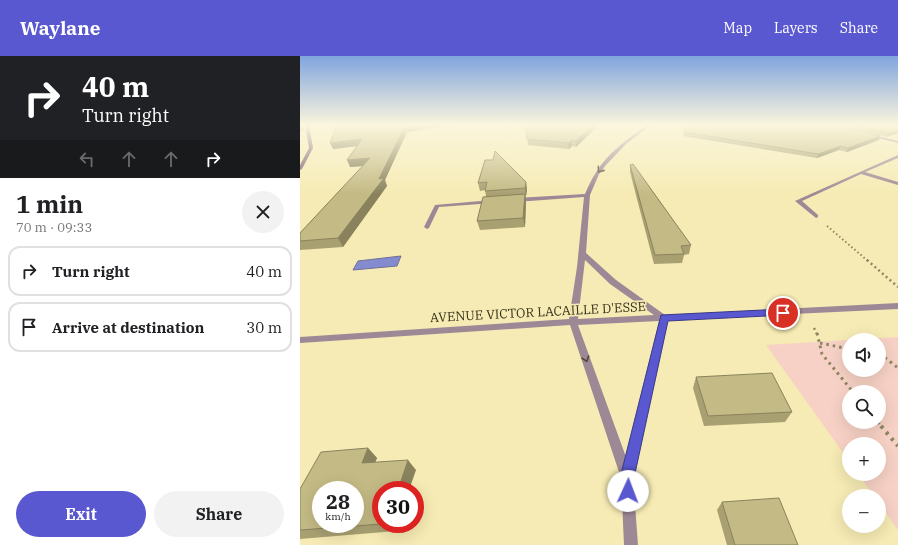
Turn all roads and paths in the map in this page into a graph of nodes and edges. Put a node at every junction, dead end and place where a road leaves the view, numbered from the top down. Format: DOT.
graph roads {
  1 [pos="311,148"];
  2 [pos="620,148"];
  3 [pos="898,156"];
  4 [pos="300,169"];
  5 [pos="862,173"];
  6 [pos="898,184"];
  7 [pos="587,195"];
  8 [pos="500,201"];
  9 [pos="508,201"];
  10 [pos="816,216"];
  11 [pos="427,227"];
  12 [pos="582,253"];
  13 [pos="898,287"];
  14 [pos="898,306"];
  15 [pos="802,312"];
  16 [pos="664,318"];
  17 [pos="573,322"];
  18 [pos="300,340"];
  19 [pos="820,343"];
  20 [pos="842,348"];
  21 [pos="886,358"];
  22 [pos="898,368"];
  23 [pos="847,385"];
  24 [pos="884,429"];
  25 [pos="898,446"];
  26 [pos="627,478"];
  27 [pos="632,545"];
  1 -- 4 [label="street"];
  2 -- 7 [label="street, one-way"];
  3 -- 5 [label="street"];
  5 -- 6 [label="street"];
  5 -- 10 [label="street"];
  7 -- 9 [label="street"];
  7 -- 12 [label="street"];
  8 -- 11 [label="street"];
  10 -- 13 [label="path"];
  12 -- 16 [label="street"];
  12 -- 17 [label="street"];
  14 -- 15 [label="street, AVENUE VICTOR LACAILLE D'ESSE"];
  15 -- 16 [label="street, AVENUE VICTOR LACAILLE D'ESSE"];
  15 -- 19 [label="path"];
  16 -- 17 [label="street, AVENUE VICTOR LACAILLE D'ESSE"];
  16 -- 26 [label="street"];
  17 -- 18 [label="street, AVENUE VICTOR LACAILLE D'ESSE"];
  17 -- 26 [label="street, one-way"];
  19 -- 20 [label="path"];
  19 -- 23 [label="path"];
  21 -- 22 [label="path"];
  24 -- 25 [label="path"];
  26 -- 27 [label="street"];
}
